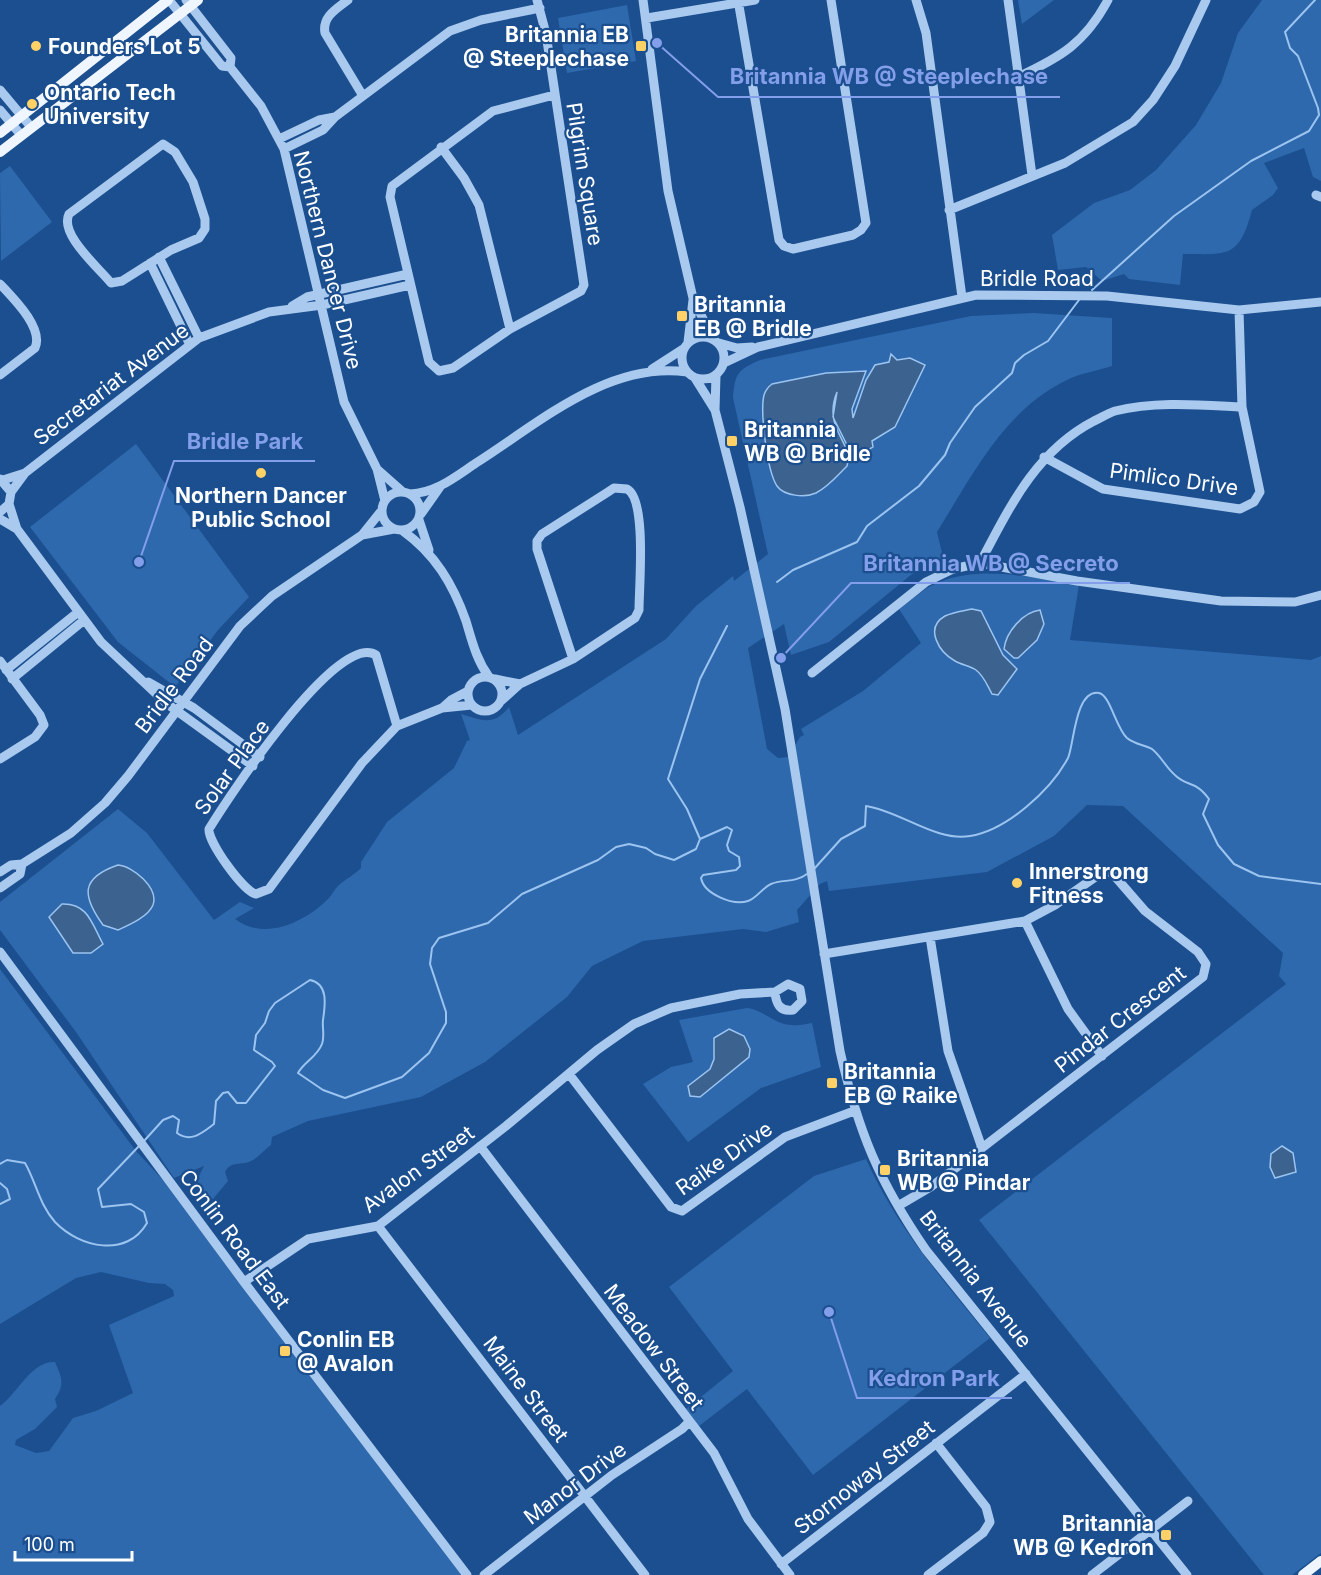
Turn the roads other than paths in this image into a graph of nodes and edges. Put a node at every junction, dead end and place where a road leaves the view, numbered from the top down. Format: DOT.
graph roads {
  1 [pos="169,0"];
  2 [pos="348,0"];
  3 [pos="643,0"];
  4 [pos="755,0"];
  5 [pos="831,0"];
  6 [pos="916,0"];
  7 [pos="1008,0"];
  8 [pos="1108,0"];
  9 [pos="1206,0"];
  10 [pos="189,1"];
  11 [pos="738,2"];
  12 [pos="538,4"];
  13 [pos="180,14"];
  14 [pos="646,18"];
  15 [pos="230,67"];
  16 [pos="1018,77"];
  17 [pos="0,90"];
  18 [pos="554,95"];
  19 [pos="363,96"];
  20 [pos="0,110"];
  21 [pos="22,116"];
  22 [pos="335,117"];
  23 [pos="12,124"];
  24 [pos="31,127"];
  25 [pos="0,134"];
  26 [pos="21,135"];
  27 [pos="279,139"];
  28 [pos="441,147"];
  29 [pos="284,149"];
  30 [pos="0,152"];
  31 [pos="1032,175"];
  32 [pos="949,210"];
  33 [pos="159,257"];
  34 [pos="150,263"];
  35 [pos="408,274"];
  36 [pos="0,284"];
  37 [pos="410,285"];
  38 [pos="320,295"];
  39 [pos="962,297"];
  40 [pos="693,298"];
  41 [pos="1321,302"];
  42 [pos="322,305"];
  43 [pos="290,307"];
  44 [pos="1239,310"];
  45 [pos="510,329"];
  46 [pos="199,338"];
  47 [pos="715,341"];
  48 [pos="190,345"];
  49 [pos="686,346"];
  50 [pos="758,347"];
  51 [pos="724,363"];
  52 [pos="650,370"];
  53 [pos="0,375"];
  54 [pos="691,375"];
  55 [pos="716,375"];
  56 [pos="1242,407"];
  57 [pos="714,410"];
  58 [pos="1044,457"];
  59 [pos="377,470"];
  60 [pos="25,473"];
  61 [pos="2,480"];
  62 [pos="442,486"];
  63 [pos="11,492"];
  64 [pos="407,493"];
  65 [pos="9,504"];
  66 [pos="383,505"];
  67 [pos="0,512"];
  68 [pos="420,517"];
  69 [pos="0,519"];
  70 [pos="17,529"];
  71 [pos="398,530"];
  72 [pos="362,535"];
  73 [pos="431,555"];
  74 [pos="980,564"];
  75 [pos="1321,595"];
  76 [pos="77,613"];
  77 [pos="83,621"];
  78 [pos="476,656"];
  79 [pos="573,659"];
  80 [pos="0,661"];
  81 [pos="6,670"];
  82 [pos="812,673"];
  83 [pos="138,676"];
  84 [pos="492,678"];
  85 [pos="12,679"];
  86 [pos="520,684"];
  87 [pos="469,687"];
  88 [pos="183,701"];
  89 [pos="501,701"];
  90 [pos="472,705"];
  91 [pos="442,708"];
  92 [pos="177,710"];
  93 [pos="397,726"];
  94 [pos="260,756"];
  95 [pos="0,759"];
  96 [pos="253,766"];
  97 [pos="22,864"];
  98 [pos="0,872"];
  99 [pos="0,888"];
  100 [pos="1025,921"];
  101 [pos="930,938"];
  102 [pos="0,952"];
  103 [pos="824,954"];
  104 [pos="775,993"];
  105 [pos="1102,1056"];
  106 [pos="569,1074"];
  107 [pos="854,1111"];
  108 [pos="480,1146"];
  109 [pos="982,1148"];
  110 [pos="898,1206"];
  111 [pos="378,1226"];
  112 [pos="244,1282"];
  113 [pos="1026,1374"];
  114 [pos="689,1422"];
  115 [pos="936,1443"];
  116 [pos="585,1497"];
  117 [pos="1188,1501"];
  118 [pos="1151,1530"];
  119 [pos="1321,1561"];
  120 [pos="781,1564"];
  121 [pos="467,1575"];
  122 [pos="484,1575"];
  123 [pos="645,1575"];
  124 [pos="790,1575"];
  125 [pos="928,1575"];
  126 [pos="1092,1575"];
  127 [pos="1187,1575"];
  128 [pos="1303,1575"];
  1 -- 13 [label="street, Northern Dancer Drive"];
  1 -- 21 [label="main road"];
  2 -- 19 [label="street"];
  3 -- 14 [label="street"];
  4 -- 11 [label="street"];
  5 -- 11 [label="street"];
  6 -- 32 [label="street"];
  7 -- 16 [label="street"];
  8 -- 16 [label="street"];
  9 -- 31 [label="street"];
  10 -- 13 [label="main road"];
  10 -- 15 [label="street, Northern Dancer Drive"];
  11 -- 14 [label="street"];
  12 -- 18 [label="street"];
  12 -- 19 [label="street"];
  13 -- 15 [label="street, Northern Dancer Drive"];
  13 -- 24 [label="main road"];
  14 -- 40 [label="street"];
  15 -- 27 [label="street, Northern Dancer Drive"];
  16 -- 31 [label="street"];
  17 -- 21 [label="street"];
  18 -- 28 [label="street, Pilgrim Square"];
  18 -- 45 [label="street, Pilgrim Square"];
  19 -- 22 [label="street"];
  20 -- 23 [label="street"];
  21 -- 23 [label="main road"];
  21 -- 24 [label="street"];
  22 -- 27 [label="street"];
  22 -- 29 [label="street"];
  23 -- 25 [label="main road"];
  23 -- 26 [label="street"];
  24 -- 26 [label="main road"];
  26 -- 30 [label="main road"];
  27 -- 29 [label="street, Northern Dancer Drive"];
  28 -- 35 [label="street, Pilgrim Square"];
  28 -- 45 [label="street"];
  29 -- 38 [label="street, Northern Dancer Drive"];
  31 -- 32 [label="street"];
  32 -- 39 [label="street"];
  33 -- 34 [label="street"];
  33 -- 34 [label="street"];
  33 -- 46 [label="street"];
  34 -- 48 [label="street"];
  35 -- 37 [label="street, Pilgrim Square"];
  35 -- 38 [label="street, Secretariat Avenue"];
  36 -- 53 [label="street"];
  37 -- 42 [label="street, Secretariat Avenue"];
  37 -- 45 [label="street, Pilgrim Square"];
  38 -- 42 [label="street, Northern Dancer Drive"];
  38 -- 43 [label="street, Secretariat Avenue"];
  39 -- 44 [label="street, Bridle Road"];
  39 -- 50 [label="street, Bridle Road"];
  40 -- 47 [label="street"];
  40 -- 49 [label="street"];
  41 -- 44 [label="street, Bridle Road"];
  42 -- 43 [label="street, Secretariat Avenue"];
  42 -- 59 [label="street, Northern Dancer Drive"];
  43 -- 46 [label="street, Secretariat Avenue"];
  44 -- 56 [label="street, Pimlico Drive"];
  46 -- 48 [label="street, Secretariat Avenue"];
  47 -- 49 [label="street"];
  47 -- 50 [label="street, Bridle Road"];
  47 -- 51 [label="street"];
  48 -- 60 [label="street, Secretariat Avenue"];
  49 -- 52 [label="street"];
  49 -- 54 [label="street"];
  50 -- 51 [label="street, Bridle Road"];
  51 -- 55 [label="street"];
  52 -- 54 [label="street"];
  52 -- 62 [label="street"];
  54 -- 55 [label="street"];
  54 -- 57 [label="street"];
  55 -- 57 [label="street"];
  56 -- 58 [label="street"];
  56 -- 58 [label="street, Pimlico Drive"];
  57 -- 103 [label="street, Britannia Avenue"];
  58 -- 74 [label="street"];
  59 -- 64 [label="street, Northern Dancer Drive"];
  59 -- 66 [label="street, Northern Dancer Drive"];
  60 -- 61 [label="street, Secretariat Avenue"];
  60 -- 63 [label="street, Secretariat Avenue"];
  61 -- 63 [label="street"];
  62 -- 64 [label="street"];
  62 -- 68 [label="street"];
  63 -- 65 [label="street"];
  64 -- 66 [label="street"];
  64 -- 68 [label="street"];
  65 -- 67 [label="street"];
  65 -- 70 [label="street"];
  66 -- 71 [label="street"];
  66 -- 72 [label="street, Bridle Road"];
  68 -- 71 [label="street"];
  68 -- 73 [label="street"];
  69 -- 70 [label="street"];
  70 -- 76 [label="street"];
  71 -- 72 [label="street, Bridle Road"];
  71 -- 73 [label="street"];
  72 -- 88 [label="street, Bridle Road"];
  73 -- 78 [label="street"];
  74 -- 75 [label="street"];
  74 -- 82 [label="street"];
  76 -- 77 [label="street"];
  76 -- 81 [label="street"];
  77 -- 83 [label="street"];
  77 -- 85 [label="street"];
  78 -- 84 [label="street"];
  78 -- 87 [label="street"];
  79 -- 79 [label="street"];
  79 -- 86 [label="street"];
  80 -- 81 [label="street"];
  81 -- 85 [label="street"];
  83 -- 88 [label="street"];
  83 -- 92 [label="street"];
  84 -- 86 [label="street"];
  84 -- 87 [label="street"];
  84 -- 89 [label="street"];
  85 -- 95 [label="street"];
  86 -- 89 [label="street"];
  87 -- 90 [label="street"];
  87 -- 91 [label="street, Solar Place"];
  88 -- 92 [label="street, Bridle Road"];
  88 -- 94 [label="street"];
  89 -- 90 [label="street"];
  90 -- 91 [label="street, Solar Place"];
  91 -- 93 [label="street, Solar Place"];
  92 -- 96 [label="street"];
  92 -- 97 [label="street, Bridle Road"];
  93 -- 94 [label="street, Solar Place"];
  93 -- 96 [label="street, Solar Place"];
  94 -- 96 [label="street, Solar Place"];
  97 -- 98 [label="street, Bridle Road"];
  97 -- 99 [label="street, Bridle Road"];
  100 -- 101 [label="street, Pindar Crescent"];
  100 -- 105 [label="street"];
  100 -- 105 [label="street, Pindar Crescent"];
  101 -- 103 [label="street, Pindar Crescent"];
  101 -- 109 [label="street"];
  102 -- 112 [label="street, Conlin Road East"];
  103 -- 107 [label="street, Britannia Avenue"];
  104 -- 106 [label="street, Avalon Street"];
  105 -- 109 [label="street, Pindar Crescent"];
  106 -- 107 [label="street, Raike Drive"];
  106 -- 108 [label="street, Avalon Street"];
  107 -- 110 [label="street, Britannia Avenue"];
  108 -- 111 [label="street, Avalon Street"];
  108 -- 114 [label="street, Meadow Street"];
  109 -- 110 [label="street, Pindar Crescent"];
  110 -- 113 [label="street, Britannia Avenue"];
  111 -- 112 [label="street, Avalon Street"];
  111 -- 116 [label="street, Maine Street"];
  112 -- 121 [label="street, Conlin Road East"];
  113 -- 115 [label="street, Stornoway Street"];
  113 -- 118 [label="street, Britannia Avenue"];
  114 -- 116 [label="street, Manor Drive"];
  114 -- 120 [label="street, Meadow Street"];
  115 -- 120 [label="street, Stornoway Street"];
  115 -- 125 [label="street"];
  116 -- 122 [label="street, Manor Drive"];
  116 -- 123 [label="street, Maine Street"];
  117 -- 118 [label="street"];
  118 -- 126 [label="street"];
  118 -- 127 [label="street, Britannia Avenue"];
  119 -- 128 [label="main road"];
  120 -- 124 [label="street, Meadow Street"];
}
